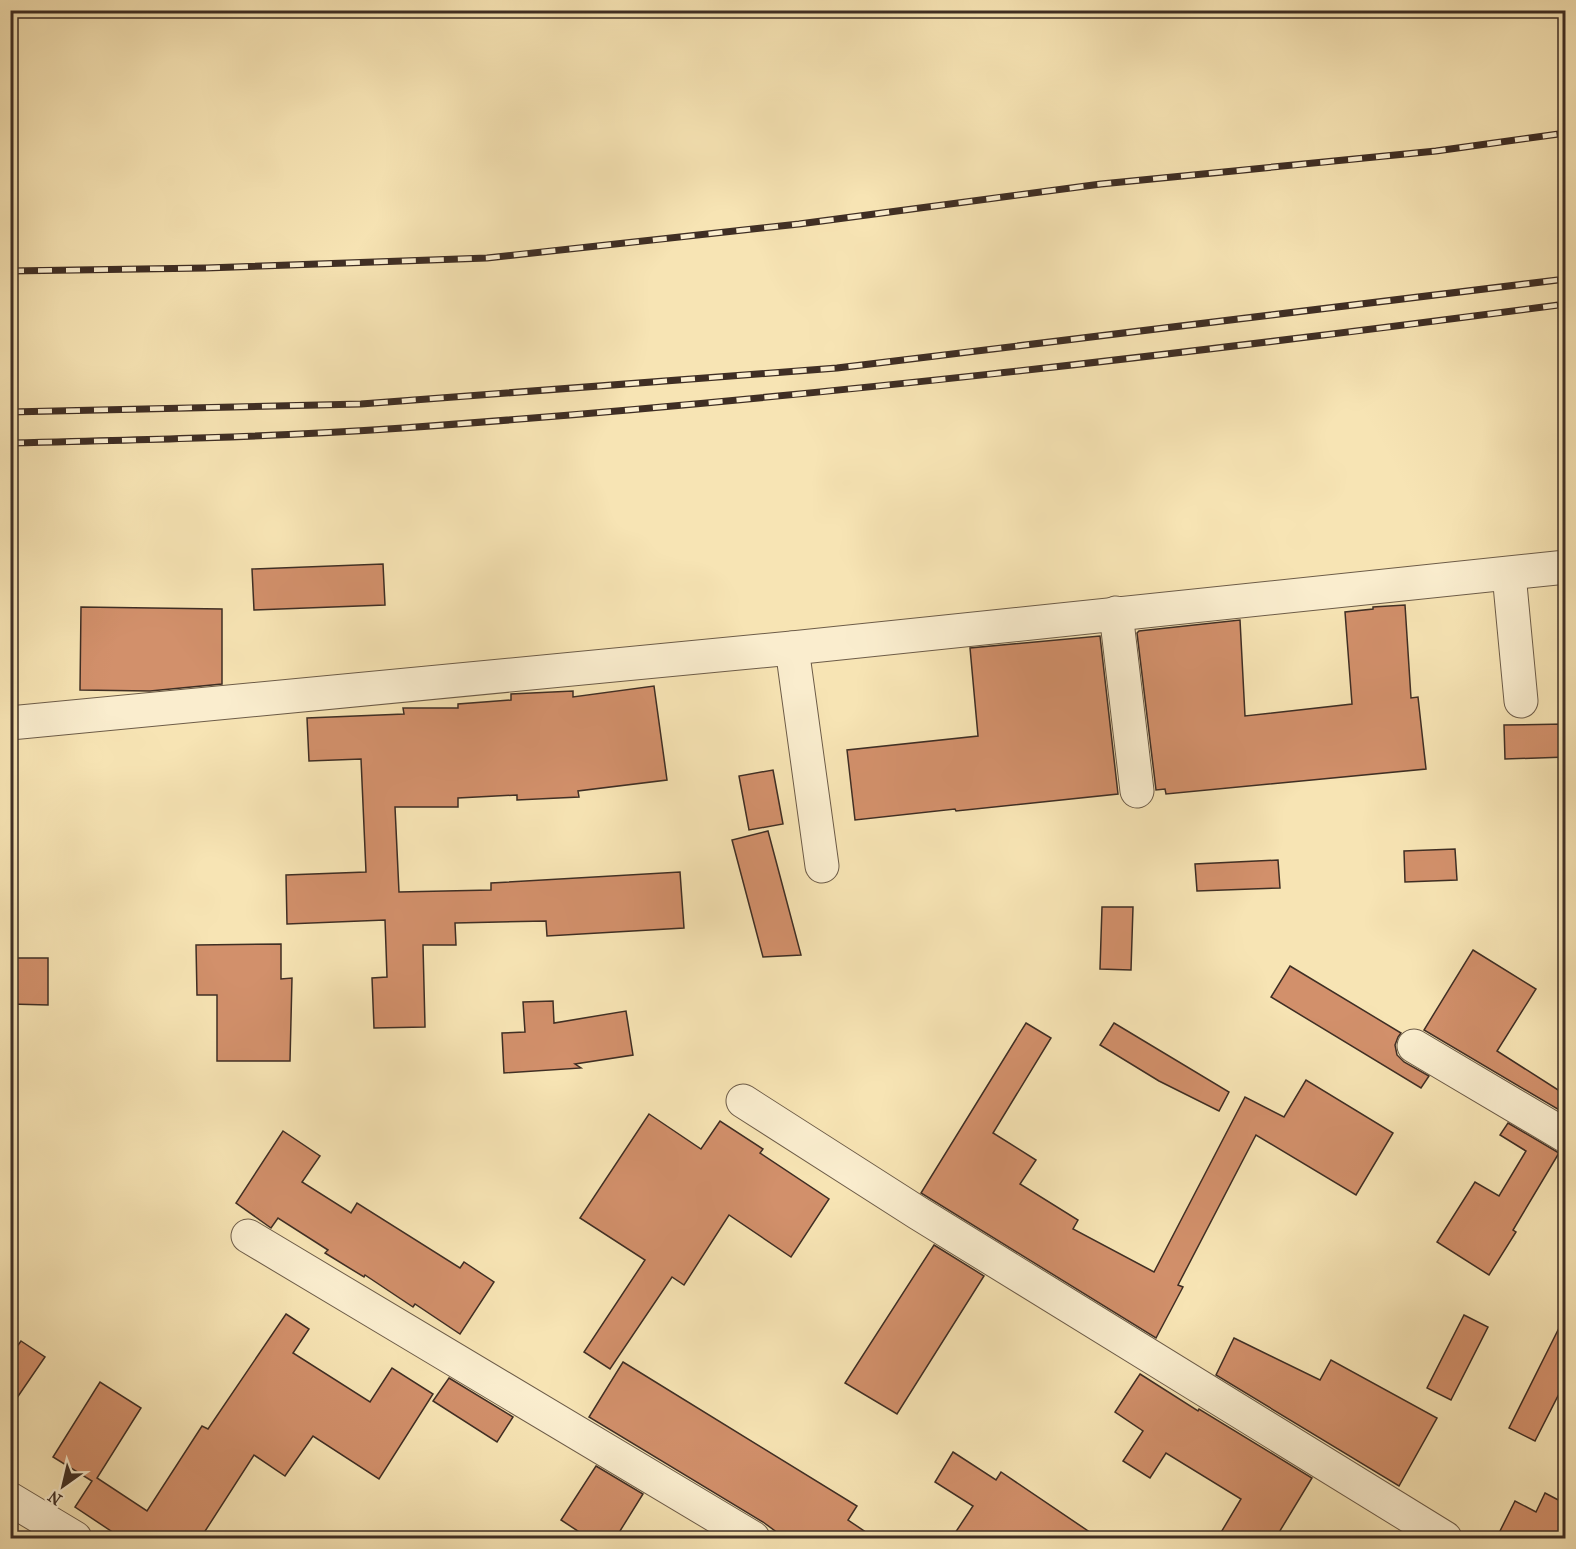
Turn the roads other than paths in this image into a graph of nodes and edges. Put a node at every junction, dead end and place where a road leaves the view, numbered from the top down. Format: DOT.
graph roads {
  1 [pos="1566,567"];
  2 [pos="1509,574"];
  3 [pos="1116,613"];
  4 [pos="792,648"];
  5 [pos="1521,701"];
  6 [pos="10,723"];
  7 [pos="1137,791"];
  8 [pos="822,866"];
  9 [pos="1414,1046"];
  10 [pos="743,1101"];
  11 [pos="1566,1137"];
  12 [pos="248,1236"];
  13 [pos="10,1499"];
  14 [pos="75,1539"];
  15 [pos="753,1539"];
  16 [pos="1445,1539"];
  1 -- 2 [label="lane"];
  2 -- 3 [label="lane"];
  2 -- 5 [label="lane"];
  3 -- 4 [label="lane"];
  3 -- 7 [label="lane"];
  4 -- 6 [label="lane"];
  4 -- 8 [label="lane"];
  9 -- 11 [label="lane"];
  10 -- 16 [label="lane"];
  12 -- 15 [label="lane"];
  13 -- 14 [label="lane"];
}
